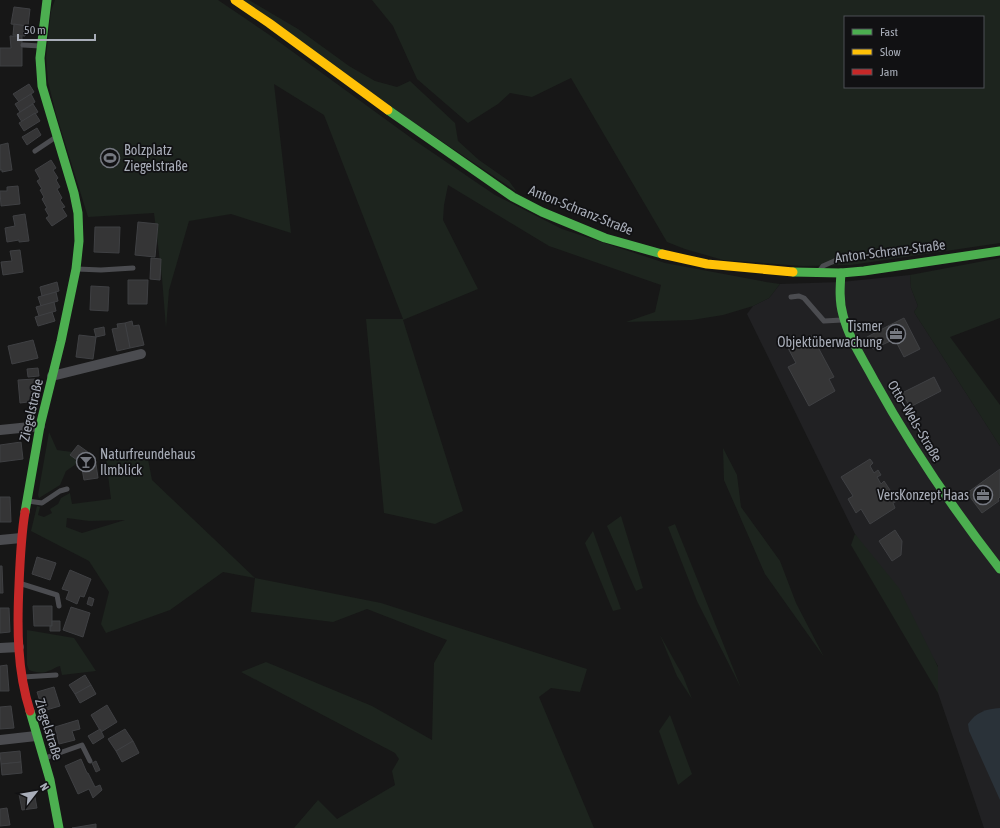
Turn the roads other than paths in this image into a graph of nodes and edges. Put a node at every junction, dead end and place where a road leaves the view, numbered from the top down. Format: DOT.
graph roads {
  1 [pos="47,0"];
  2 [pos="235,0"];
  3 [pos="23,45"];
  4 [pos="41,46"];
  5 [pos="57,137"];
  6 [pos="35,151"];
  7 [pos="1000,251"];
  8 [pos="850,254"];
  9 [pos="133,268"];
  10 [pos="76,269"];
  11 [pos="819,272"];
  12 [pos="841,273"];
  13 [pos="792,297"];
  14 [pos="844,320"];
  15 [pos="141,354"];
  16 [pos="52,376"];
  17 [pos="40,426"];
  18 [pos="0,430"];
  19 [pos="67,489"];
  20 [pos="28,501"];
  21 [pos="21,538"];
  22 [pos="0,540"];
  23 [pos="1000,569"];
  24 [pos="19,583"];
  25 [pos="59,606"];
  26 [pos="19,647"];
  27 [pos="0,648"];
  28 [pos="56,675"];
  29 [pos="22,677"];
  30 [pos="36,736"];
  31 [pos="0,740"];
  32 [pos="44,759"];
  33 [pos="90,761"];
  34 [pos="59,828"];
  1 -- 4 [label="street, Ziegelstraße"];
  2 -- 11 [label="street, Anton-Schranz-Straße"];
  3 -- 4 [label="lane"];
  4 -- 5 [label="street, Ziegelstraße"];
  5 -- 6 [label="lane"];
  5 -- 10 [label="street, Ziegelstraße"];
  7 -- 12 [label="street, Anton-Schranz-Straße"];
  8 -- 11 [label="lane"];
  9 -- 10 [label="lane"];
  10 -- 16 [label="street, Ziegelstraße"];
  11 -- 12 [label="street, Anton-Schranz-Straße"];
  12 -- 14 [label="street, Otto–Wels–Straße"];
  13 -- 14 [label="lane"];
  14 -- 23 [label="street, Otto–Wels–Straße"];
  15 -- 16 [label="street"];
  16 -- 17 [label="street, Ziegelstraße"];
  17 -- 18 [label="street"];
  17 -- 20 [label="street, Ziegelstraße"];
  19 -- 20 [label="lane"];
  20 -- 21 [label="street, Ziegelstraße"];
  21 -- 22 [label="street"];
  21 -- 24 [label="street, Ziegelstraße"];
  24 -- 25 [label="lane"];
  24 -- 26 [label="street, Ziegelstraße"];
  26 -- 27 [label="street"];
  26 -- 29 [label="street, Ziegelstraße"];
  28 -- 29 [label="lane"];
  29 -- 30 [label="street, Ziegelstraße"];
  30 -- 31 [label="street"];
  30 -- 32 [label="street, Ziegelstraße"];
  32 -- 33 [label="lane"];
  32 -- 34 [label="street, Ziegelstraße"];
}
